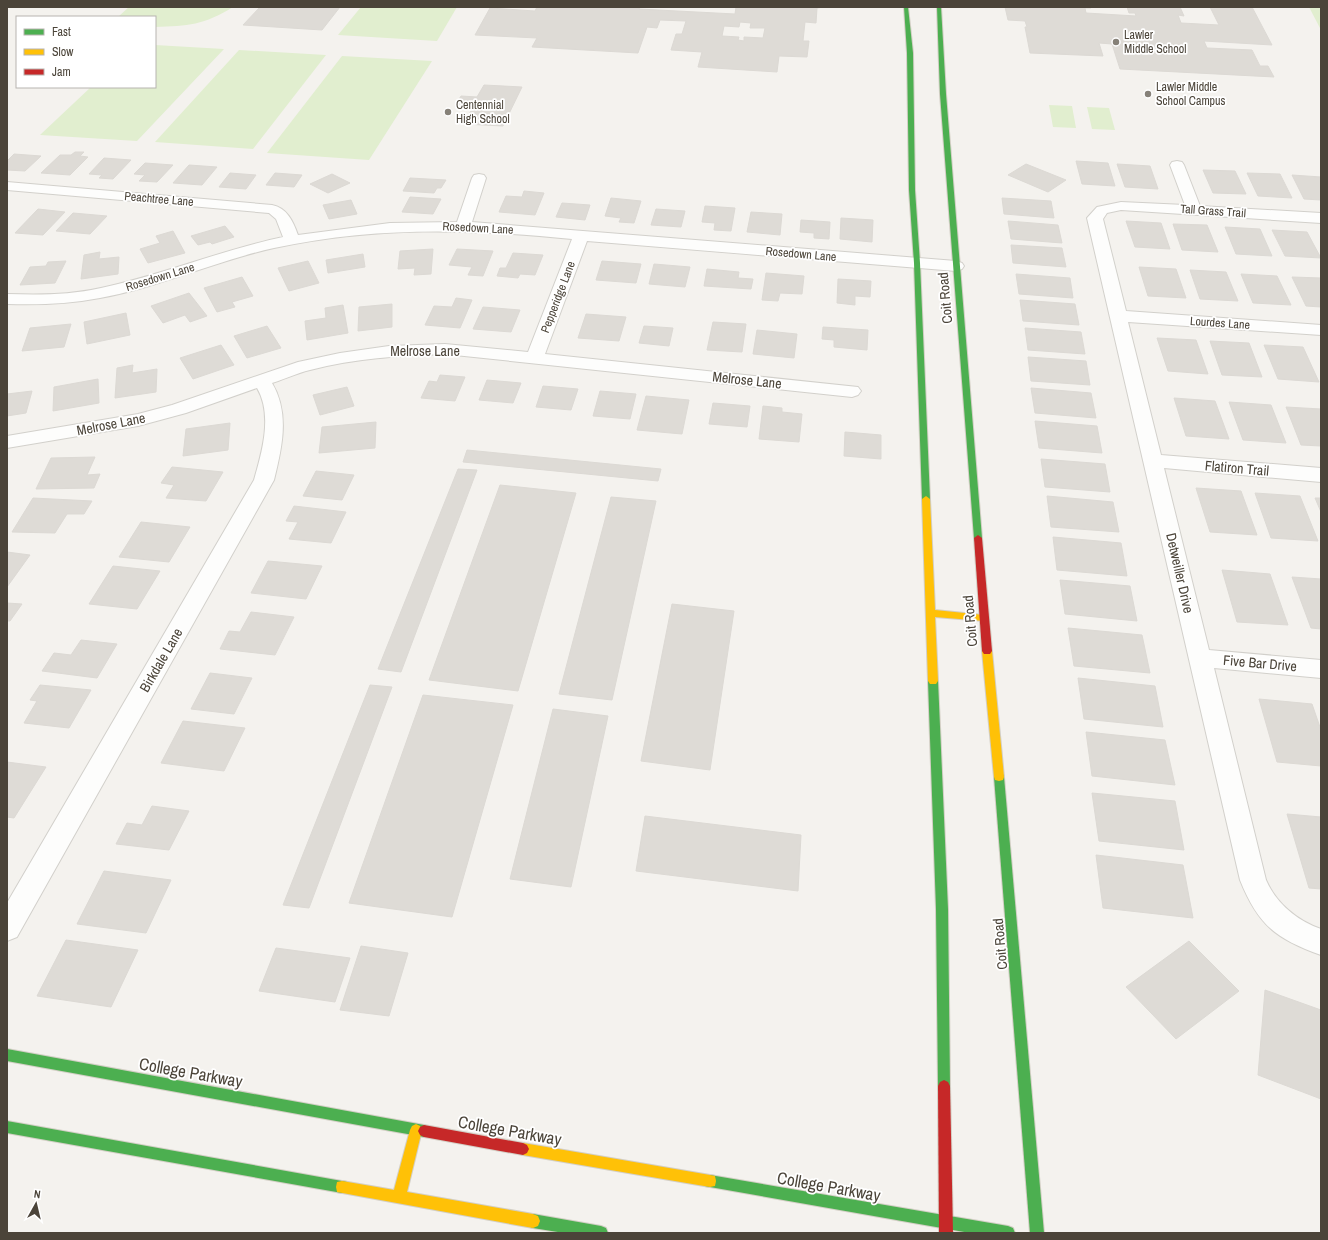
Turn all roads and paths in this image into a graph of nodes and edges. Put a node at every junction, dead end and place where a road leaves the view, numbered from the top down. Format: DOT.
graph roads {
  1 [pos="906,7"];
  2 [pos="938,7"];
  3 [pos="1177,165"];
  4 [pos="478,178"];
  5 [pos="7,186"];
  6 [pos="1106,208"];
  7 [pos="1194,210"];
  8 [pos="1321,218"];
  9 [pos="463,226"];
  10 [pos="581,236"];
  11 [pos="292,240"];
  12 [pos="917,263"];
  13 [pos="956,266"];
  14 [pos="7,299"];
  15 [pos="1118,316"];
  16 [pos="1321,330"];
  17 [pos="535,358"];
  18 [pos="262,382"];
  19 [pos="852,391"];
  20 [pos="7,442"];
  21 [pos="1153,461"];
  22 [pos="1321,475"];
  23 [pos="930,613"];
  24 [pos="984,618"];
  25 [pos="1200,658"];
  26 [pos="1321,669"];
  27 [pos="7,928"];
  28 [pos="1321,942"];
  29 [pos="7,1055"];
  30 [pos="7,1127"];
  31 [pos="416,1130"];
  32 [pos="400,1197"];
  33 [pos="946,1222"];
  34 [pos="601,1233"];
  35 [pos="946,1233"];
  36 [pos="1008,1233"];
  37 [pos="1037,1233"];
  1 -- 12 [label="main road, Coit Road"];
  2 -- 13 [label="main road, Coit Road"];
  3 -- 7 [label="street"];
  4 -- 9 [label="street"];
  5 -- 11 [label="street, Peachtree Lane"];
  6 -- 7 [label="street, Tall Grass Trail"];
  6 -- 15 [label="street, Detweiller Drive"];
  7 -- 8 [label="street, Tall Grass Trail"];
  9 -- 10 [label="street, Rosedown Lane"];
  9 -- 11 [label="street, Rosedown Lane"];
  10 -- 12 [label="street, Rosedown Lane"];
  10 -- 17 [label="street, Pepperidge Lane"];
  11 -- 14 [label="street, Rosedown Lane"];
  12 -- 13 [label="street, Rosedown Lane"];
  12 -- 23 [label="main road, Coit Road"];
  13 -- 24 [label="main road, Coit Road"];
  15 -- 16 [label="street, Lourdes Lane"];
  15 -- 21 [label="street, Detweiller Drive"];
  17 -- 18 [label="street, Melrose Lane"];
  17 -- 19 [label="street, Melrose Lane"];
  18 -- 20 [label="street, Melrose Lane"];
  18 -- 27 [label="street, Birkdale Lane"];
  21 -- 22 [label="street, Flatiron Trail"];
  21 -- 25 [label="street, Detweiller Drive"];
  23 -- 24 [label="main road"];
  23 -- 33 [label="main road, Coit Road"];
  24 -- 37 [label="main road, Coit Road"];
  25 -- 26 [label="street, Five Bar Drive"];
  25 -- 28 [label="street, Detweiller Drive"];
  29 -- 31 [label="main road, College Parkway"];
  30 -- 32 [label="main road"];
  31 -- 32 [label="main road"];
  31 -- 33 [label="main road, College Parkway"];
  32 -- 34 [label="main road"];
  33 -- 35 [label="main road, Coit Road"];
  33 -- 36 [label="main road, College Parkway"];
}
